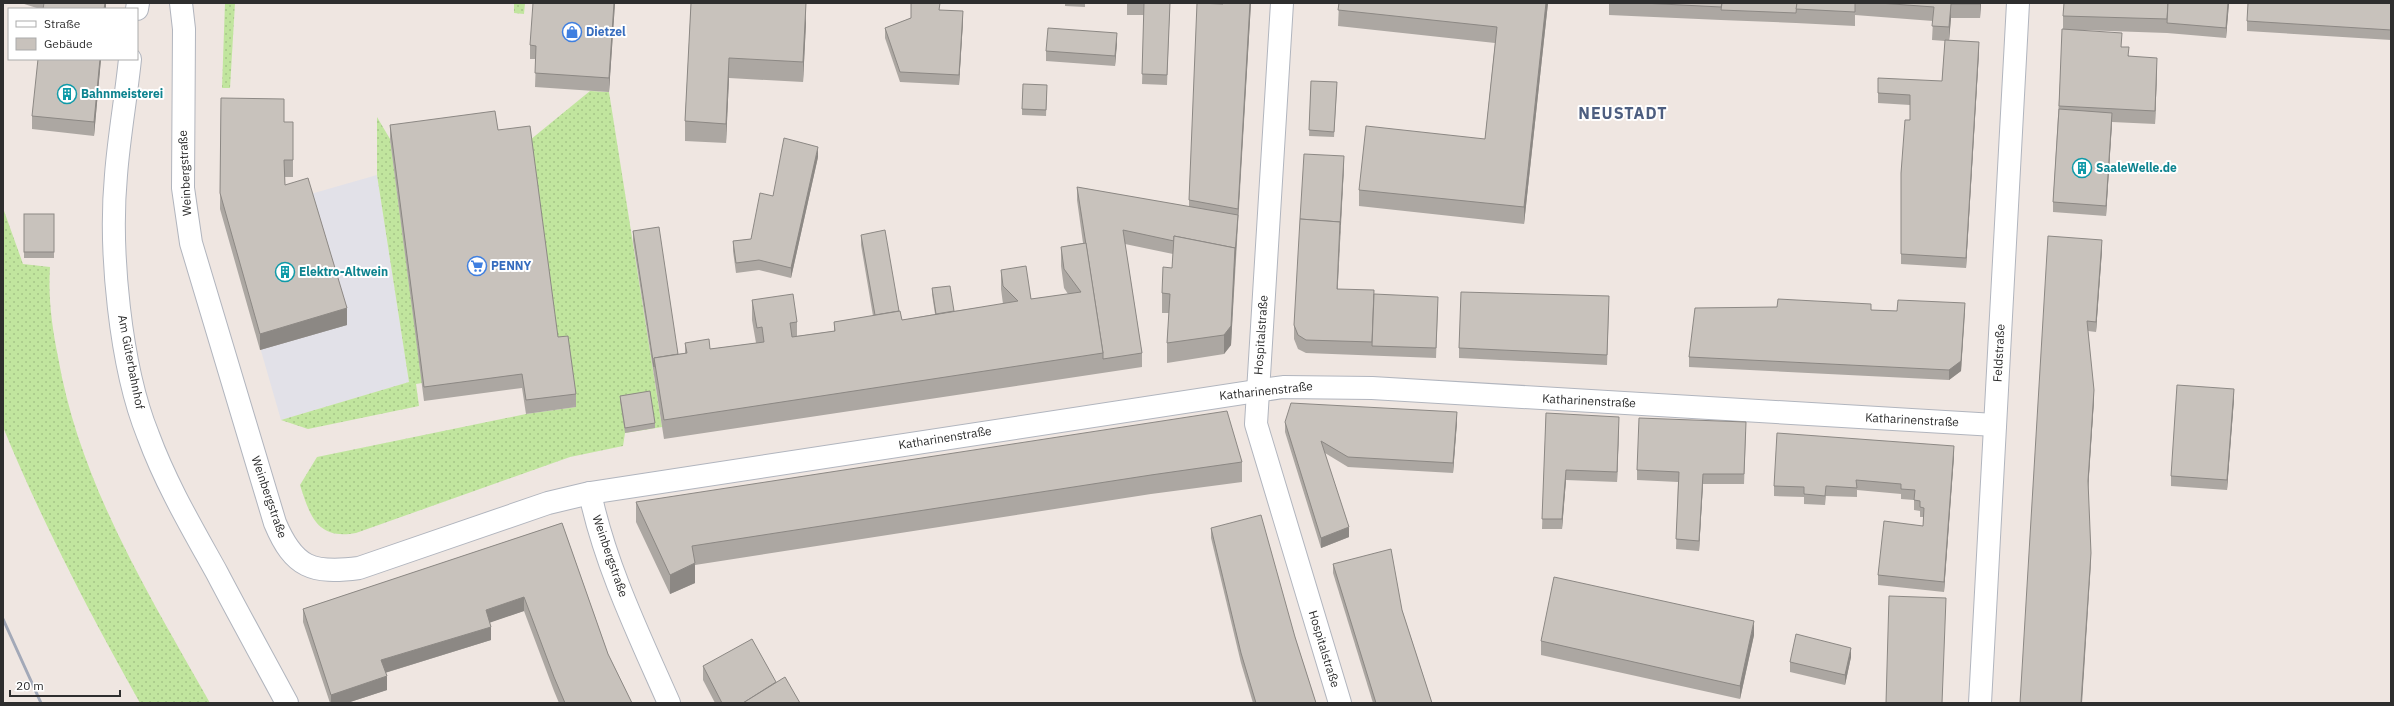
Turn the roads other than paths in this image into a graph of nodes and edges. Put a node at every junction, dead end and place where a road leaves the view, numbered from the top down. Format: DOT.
graph roads {
  1 [pos="181,3"];
  2 [pos="1282,3"];
  3 [pos="2018,3"];
  4 [pos="130,60"];
  5 [pos="1258,390"];
  6 [pos="1995,425"];
  7 [pos="590,493"];
  8 [pos="287,703"];
  9 [pos="668,703"];
  10 [pos="1340,703"];
  11 [pos="1980,703"];
  1 -- 7 [label="street, Weinbergstraße"];
  2 -- 5 [label="street, Hospitalstraße"];
  3 -- 6 [label="street, Feldstraße"];
  4 -- 8 [label="street, Am Güterbahnhof"];
  5 -- 6 [label="street, Katharinenstraße"];
  5 -- 7 [label="street, Katharinenstraße"];
  5 -- 10 [label="street, Hospitalstraße"];
  6 -- 11 [label="street, Feldstraße"];
  7 -- 9 [label="street, Weinbergstraße"];
}
